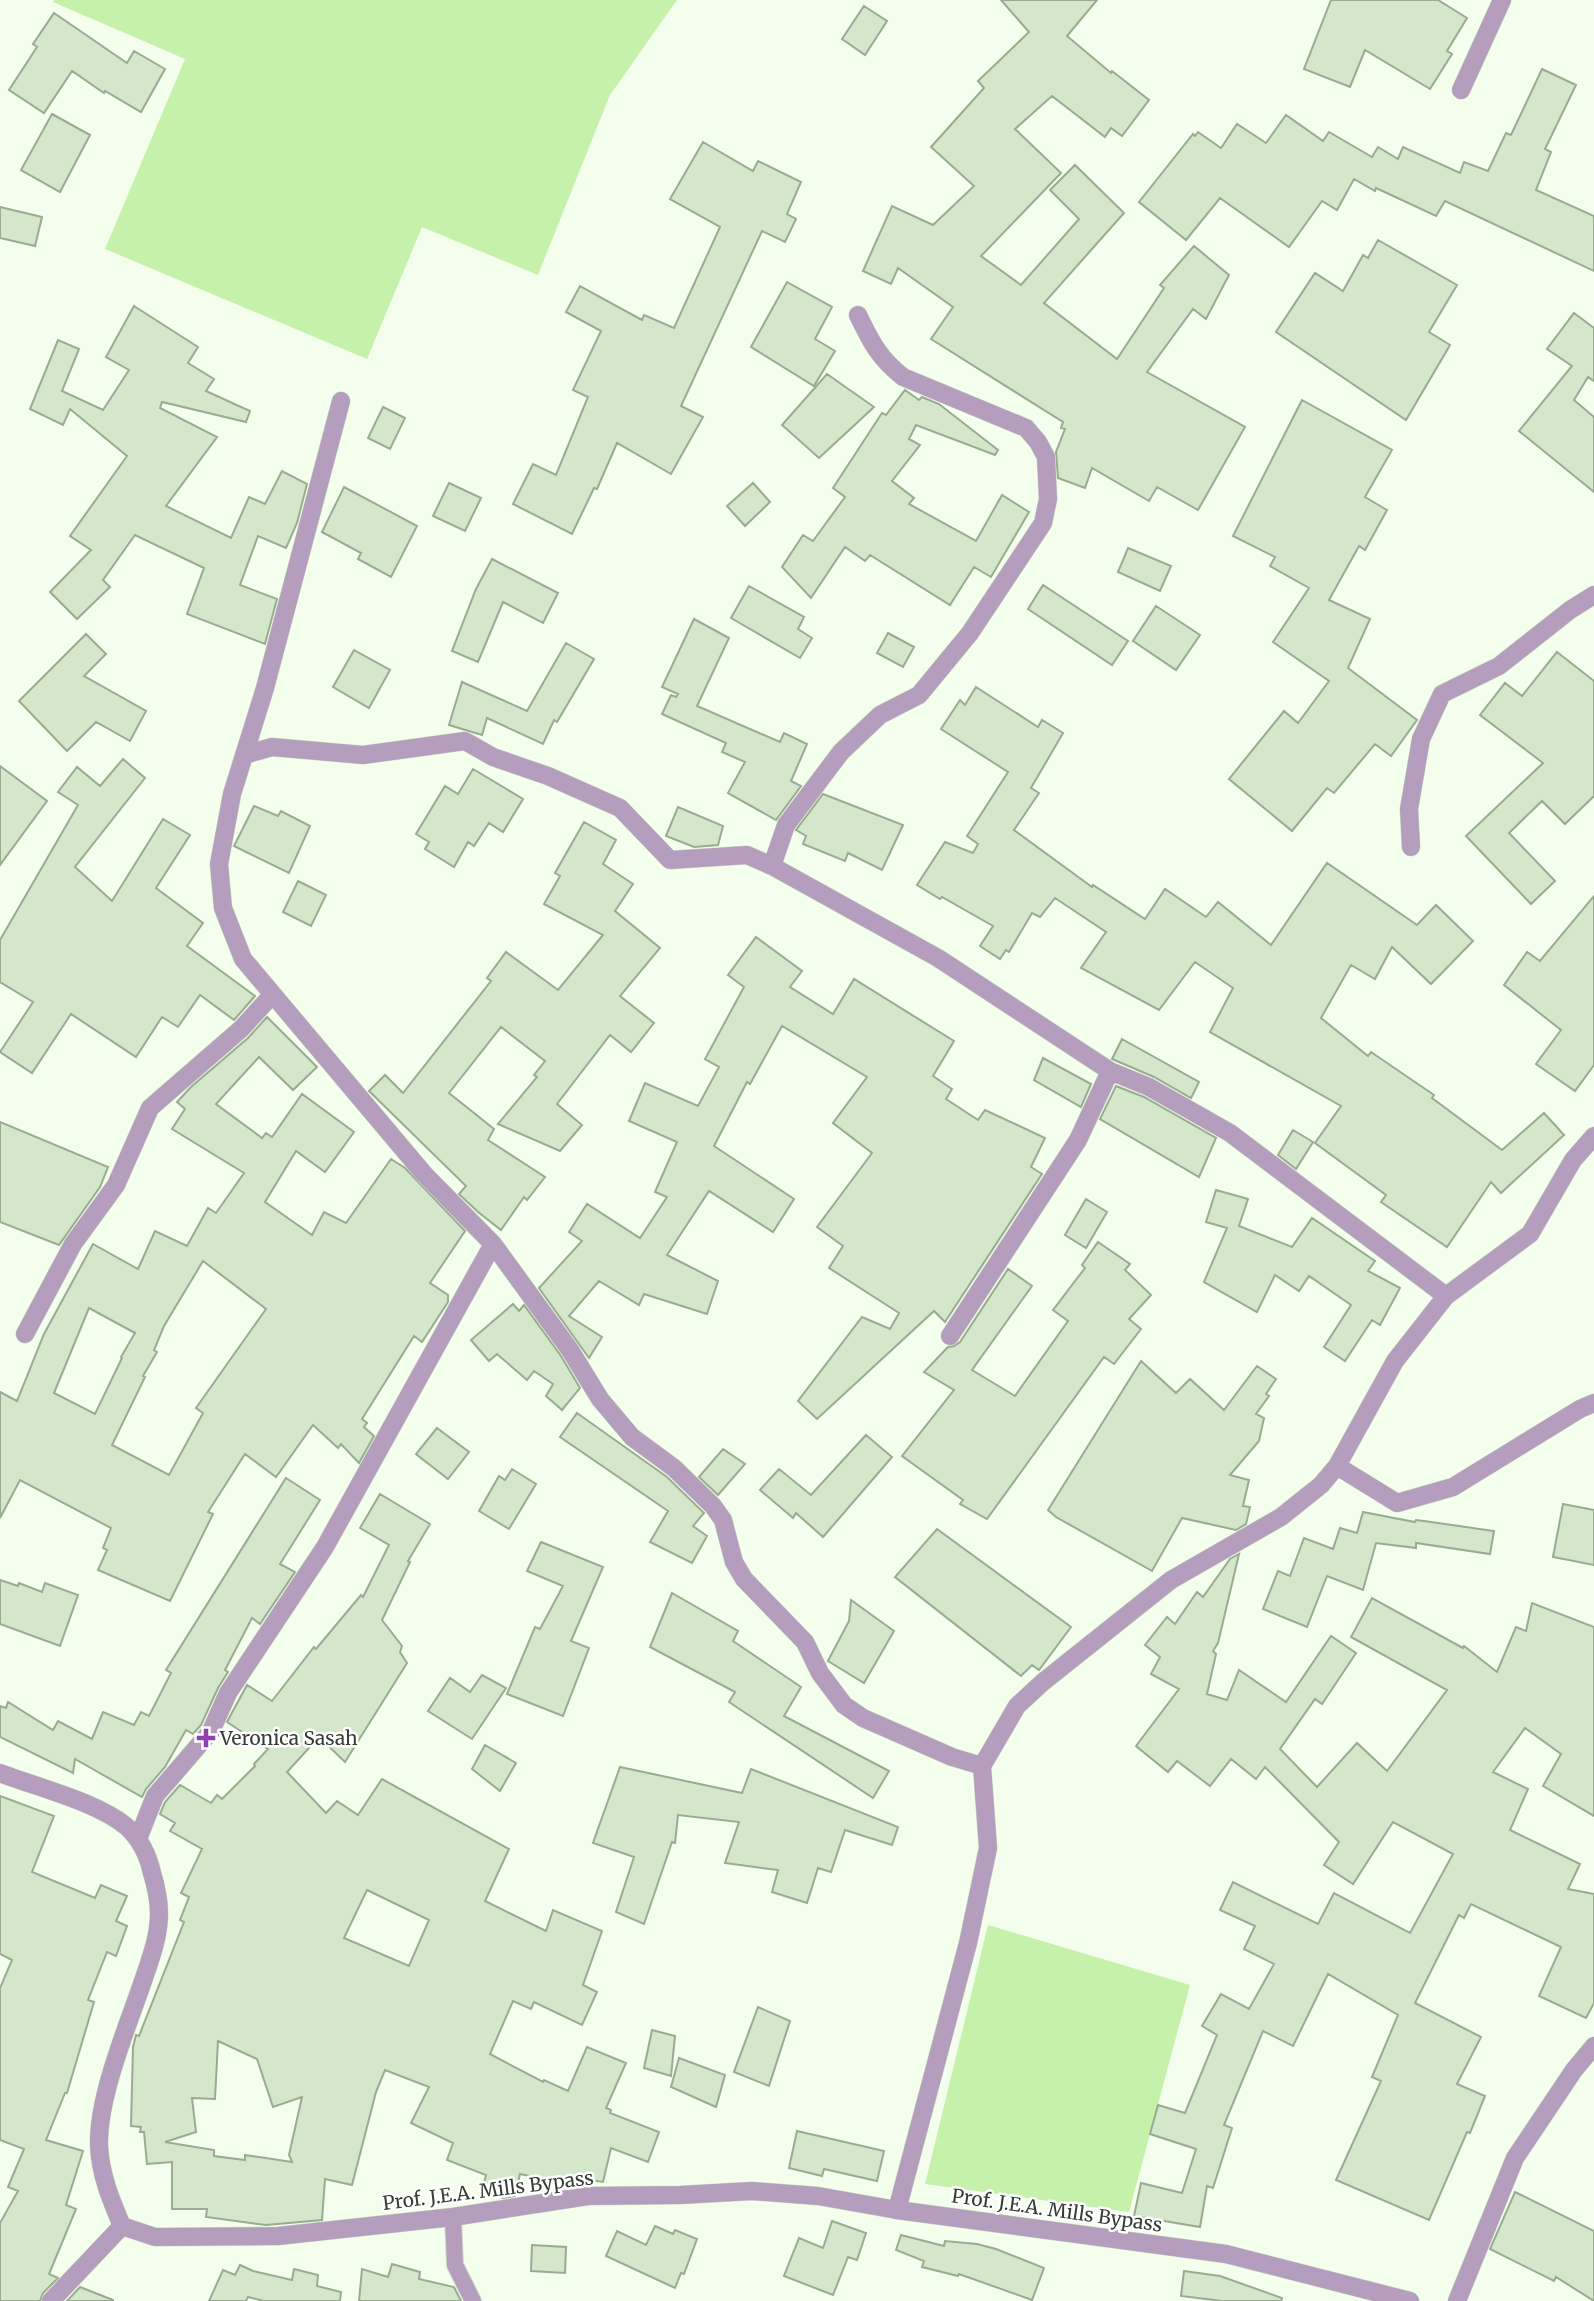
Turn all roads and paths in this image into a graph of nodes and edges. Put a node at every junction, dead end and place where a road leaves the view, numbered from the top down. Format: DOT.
graph roads {
  1 [pos="1502,0"];
  2 [pos="1461,90"];
  3 [pos="858,315"];
  4 [pos="341,401"];
  5 [pos="1594,595"];
  6 [pos="244,755"];
  7 [pos="1411,847"];
  8 [pos="772,866"];
  9 [pos="271,995"];
  10 [pos="1110,1071"];
  11 [pos="1594,1136"];
  12 [pos="493,1244"];
  13 [pos="1446,1296"];
  14 [pos="25,1334"];
  15 [pos="950,1336"];
  16 [pos="1594,1403"];
  17 [pos="1337,1466"];
  18 [pos="982,1766"];
  19 [pos="0,1773"];
  20 [pos="138,1839"];
  21 [pos="1594,2046"];
  22 [pos="897,2210"];
  23 [pos="453,2217"];
  24 [pos="122,2226"];
  25 [pos="51,2301"];
  26 [pos="473,2301"];
  27 [pos="1410,2301"];
  28 [pos="1457,2301"];
  1 -- 2 [label="street"];
  3 -- 8 [label="street"];
  4 -- 6 [label="street"];
  5 -- 7 [label="street"];
  6 -- 8 [label="street"];
  6 -- 9 [label="street"];
  8 -- 10 [label="street"];
  9 -- 12 [label="street"];
  9 -- 14 [label="street"];
  10 -- 13 [label="street"];
  10 -- 15 [label="street"];
  11 -- 13 [label="street"];
  12 -- 18 [label="street"];
  12 -- 20 [label="street"];
  13 -- 17 [label="street"];
  16 -- 17 [label="street"];
  17 -- 18 [label="street"];
  18 -- 22 [label="street"];
  19 -- 20 [label="street"];
  20 -- 24 [label="street"];
  21 -- 28 [label="street"];
  22 -- 23 [label="street, Prof. J.E.A. Mills Bypass"];
  22 -- 27 [label="street, Prof. J.E.A. Mills Bypass"];
  23 -- 24 [label="street, Prof. J.E.A. Mills Bypass"];
  23 -- 26 [label="lane"];
  24 -- 25 [label="street"];
}
